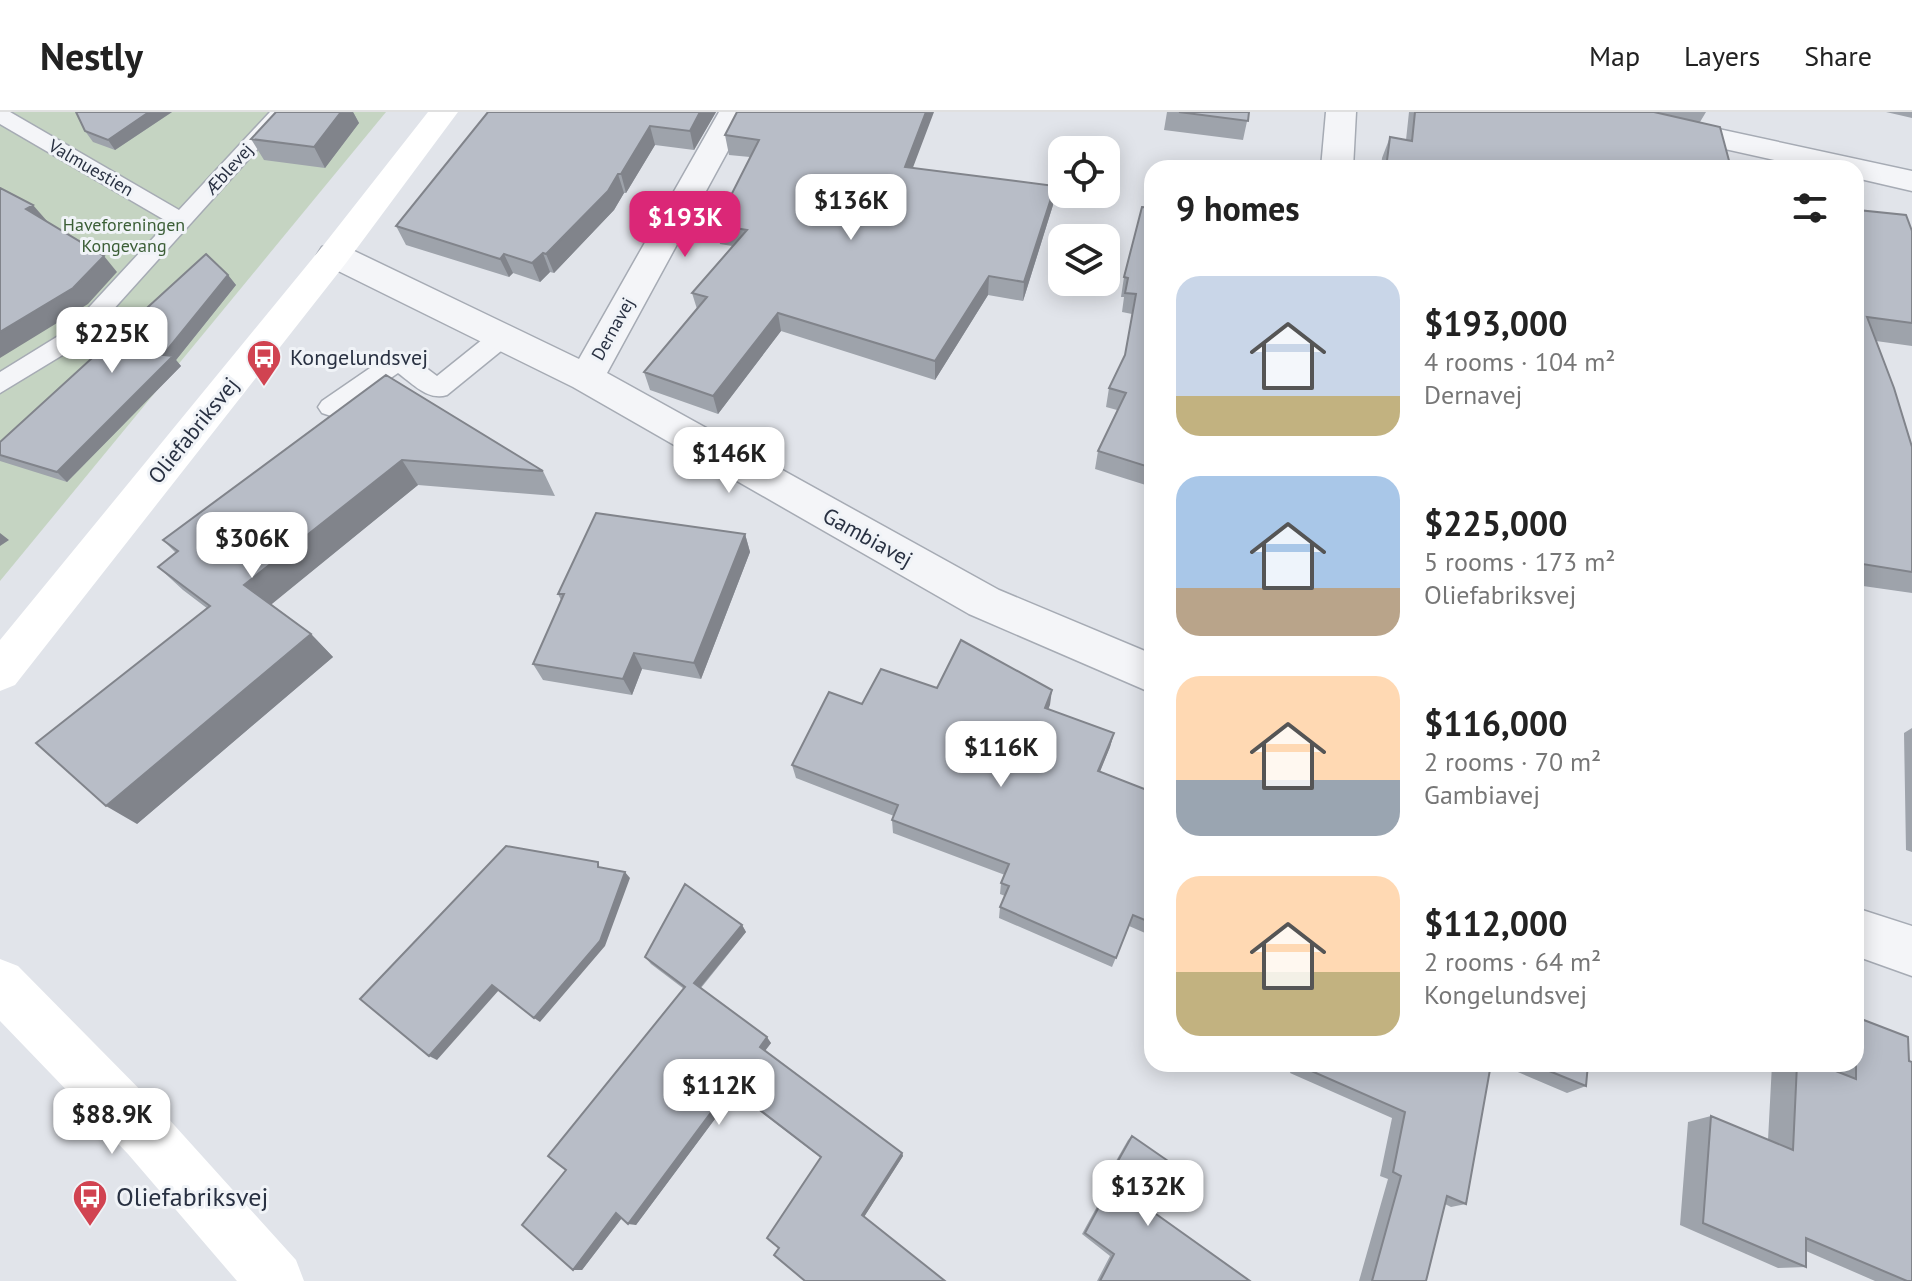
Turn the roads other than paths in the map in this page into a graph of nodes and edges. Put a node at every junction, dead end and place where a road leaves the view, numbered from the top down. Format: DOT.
graph roads {
  1 [pos="281,112"];
  2 [pos="443,112"];
  3 [pos="734,112"];
  4 [pos="1341,112"];
  5 [pos="1599,112"];
  6 [pos="0,115"];
  7 [pos="1338,160"];
  8 [pos="1818,160"];
  9 [pos="1864,170"];
  10 [pos="1912,181"];
  11 [pos="182,221"];
  12 [pos="334,255"];
  13 [pos="502,337"];
  14 [pos="586,378"];
  15 [pos="0,384"];
  16 [pos="331,407"];
  17 [pos="1144,671"];
  18 [pos="0,672"];
  19 [pos="1864,935"];
  20 [pos="1912,951"];
  21 [pos="0,984"];
  22 [pos="275,1281"];
  1 -- 11 [label="lane, Æblevej"];
  2 -- 12 [label="street, Oliefabriksvej"];
  3 -- 14 [label="street, Dernavej"];
  4 -- 7 [label="street"];
  5 -- 8 [label="street"];
  6 -- 11 [label="lane, Valmuestien"];
  9 -- 10 [label="street"];
  11 -- 15 [label="lane, Æblevej"];
  12 -- 13 [label="street, Gambiavej"];
  12 -- 18 [label="street, Oliefabriksvej"];
  13 -- 14 [label="street, Gambiavej"];
  13 -- 16 [label="lane"];
  14 -- 17 [label="street, Gambiavej"];
  19 -- 20 [label="street"];
  21 -- 22 [label="street"];
}
